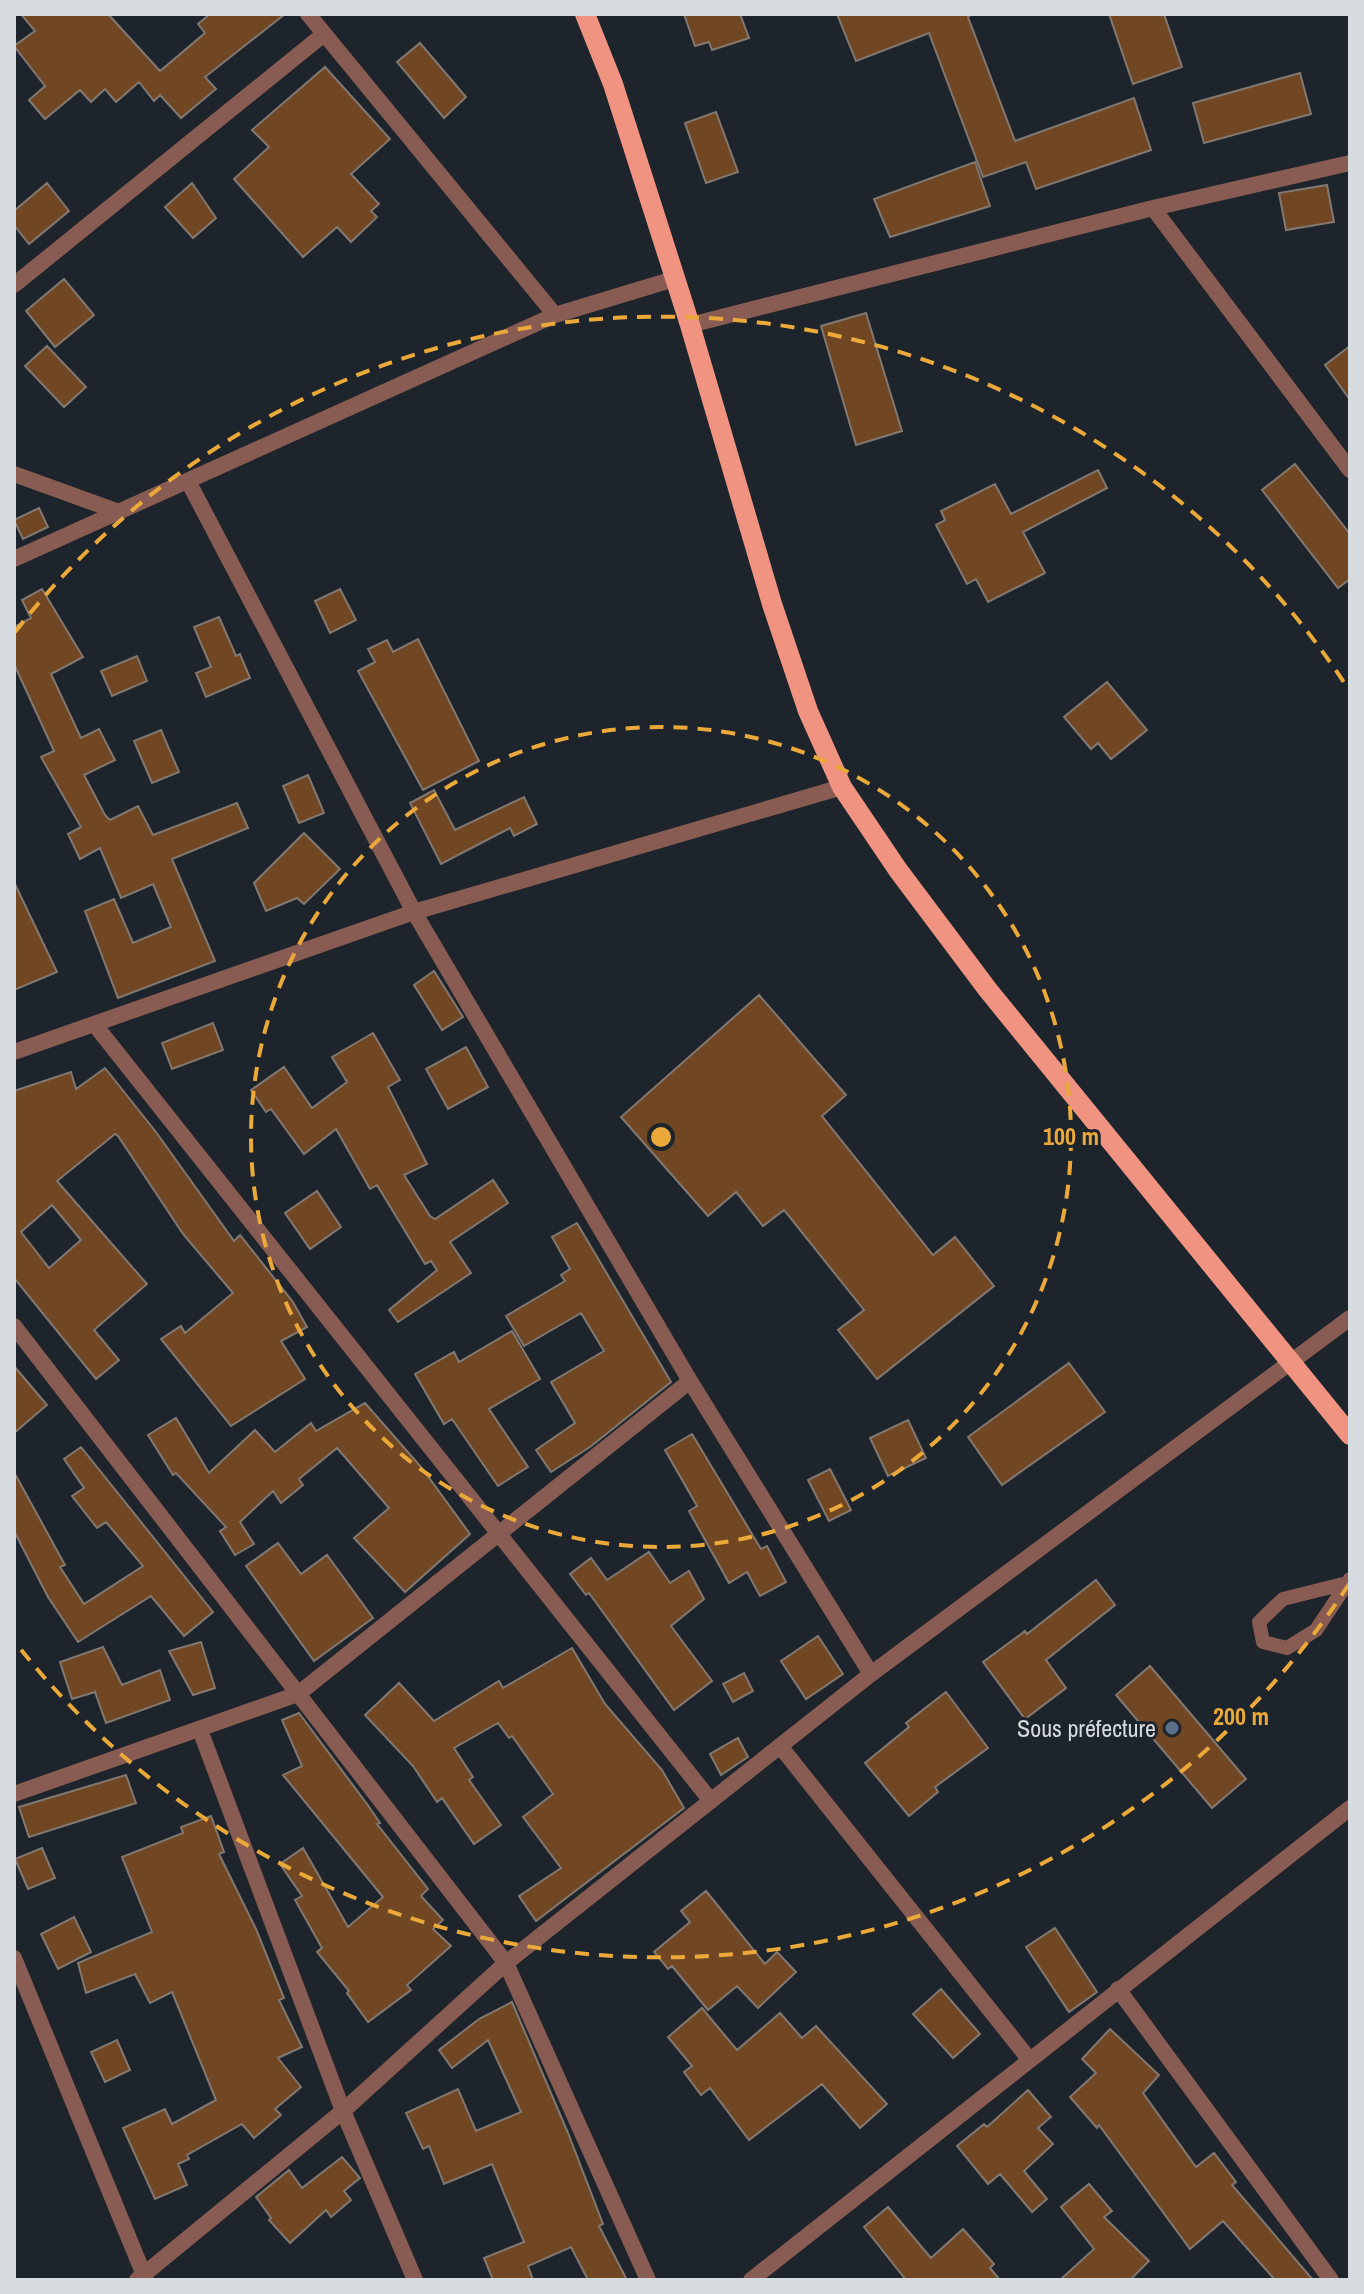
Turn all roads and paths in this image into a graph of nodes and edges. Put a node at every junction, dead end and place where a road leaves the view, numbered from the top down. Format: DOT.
graph roads {
  1 [pos="308,14"];
  2 [pos="585,14"];
  3 [pos="324,34"];
  4 [pos="1350,163"];
  5 [pos="1153,208"];
  6 [pos="674,279"];
  7 [pos="14,285"];
  8 [pos="555,315"];
  9 [pos="690,325"];
  10 [pos="1350,470"];
  11 [pos="14,474"];
  12 [pos="188,481"];
  13 [pos="119,512"];
  14 [pos="14,559"];
  15 [pos="842,787"];
  16 [pos="414,912"];
  17 [pos="95,1025"];
  18 [pos="14,1052"];
  19 [pos="1350,1318"];
  20 [pos="14,1326"];
  21 [pos="1292,1364"];
  22 [pos="690,1381"];
  23 [pos="1350,1435"];
  24 [pos="499,1534"];
  25 [pos="1347,1582"];
  26 [pos="871,1674"];
  27 [pos="298,1694"];
  28 [pos="200,1730"];
  29 [pos="780,1746"];
  30 [pos="14,1794"];
  31 [pos="711,1801"];
  32 [pos="1350,1808"];
  33 [pos="14,1958"];
  34 [pos="506,1963"];
  35 [pos="1118,1989"];
  36 [pos="1029,2059"];
  37 [pos="343,2111"];
  38 [pos="142,2278"];
  39 [pos="415,2280"];
  40 [pos="648,2280"];
  41 [pos="751,2280"];
  42 [pos="1331,2280"];
  1 -- 3 [label="street"];
  2 -- 6 [label="main road"];
  3 -- 7 [label="street"];
  3 -- 8 [label="street"];
  4 -- 5 [label="street"];
  5 -- 9 [label="street"];
  5 -- 10 [label="street"];
  6 -- 8 [label="street"];
  6 -- 9 [label="main road"];
  8 -- 12 [label="street"];
  9 -- 15 [label="main road"];
  11 -- 13 [label="street"];
  12 -- 13 [label="street"];
  12 -- 16 [label="street"];
  13 -- 14 [label="street"];
  15 -- 16 [label="street"];
  15 -- 21 [label="main road"];
  16 -- 17 [label="street"];
  16 -- 22 [label="street"];
  17 -- 18 [label="street"];
  17 -- 24 [label="street"];
  19 -- 21 [label="street"];
  20 -- 27 [label="street"];
  21 -- 23 [label="main road"];
  21 -- 26 [label="street"];
  22 -- 24 [label="street"];
  22 -- 26 [label="street"];
  24 -- 27 [label="street"];
  24 -- 31 [label="street"];
  25 -- 25 [label="lane"];
  26 -- 29 [label="street"];
  27 -- 28 [label="street"];
  27 -- 34 [label="street"];
  28 -- 30 [label="street"];
  28 -- 37 [label="street"];
  29 -- 31 [label="street"];
  29 -- 36 [label="street"];
  31 -- 34 [label="street"];
  32 -- 35 [label="street"];
  33 -- 38 [label="street"];
  34 -- 37 [label="street"];
  34 -- 40 [label="street"];
  35 -- 36 [label="street"];
  35 -- 42 [label="street"];
  36 -- 41 [label="street"];
  37 -- 38 [label="street"];
  37 -- 39 [label="street"];
}
